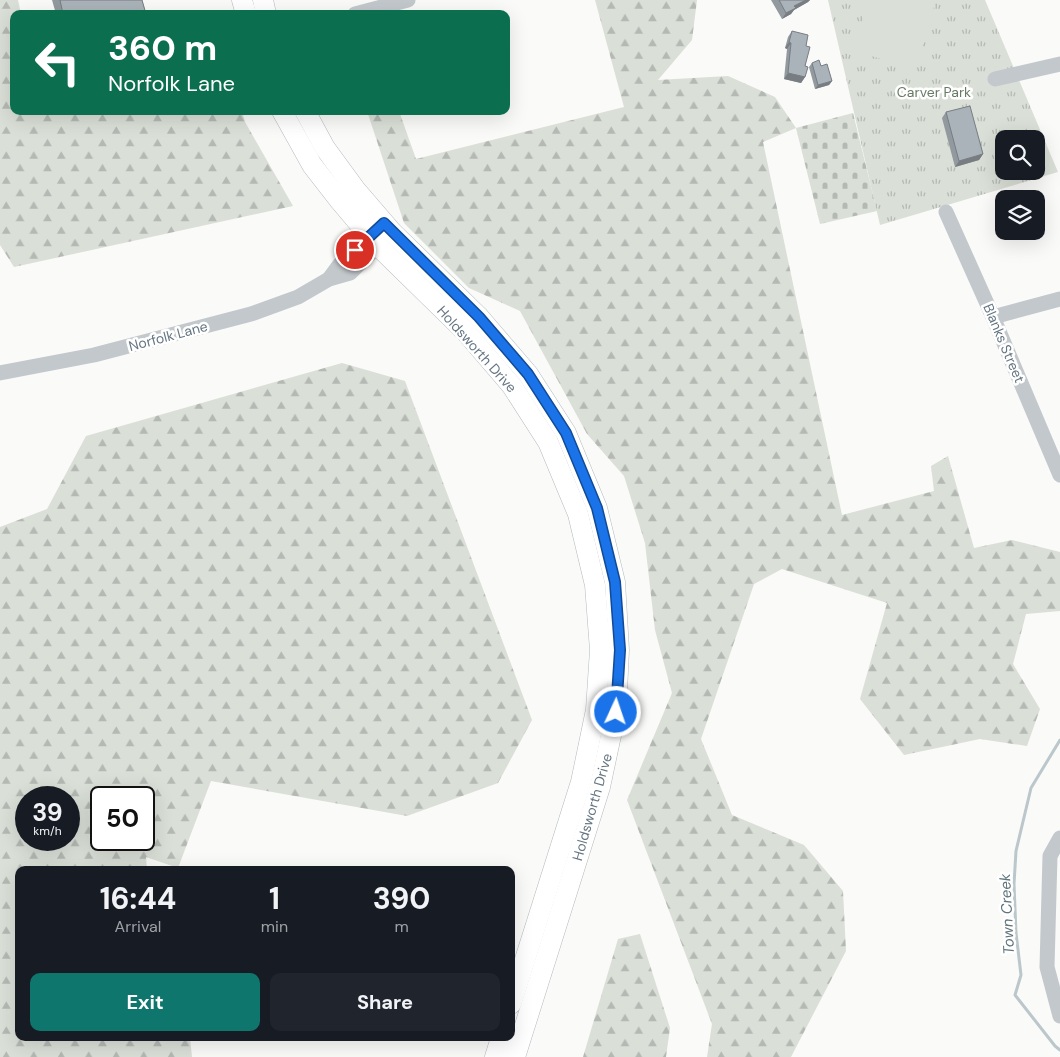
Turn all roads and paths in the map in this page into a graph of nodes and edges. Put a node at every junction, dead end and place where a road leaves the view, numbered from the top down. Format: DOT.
graph roads {
  1 [pos="408,0"];
  2 [pos="370,10"];
  3 [pos="1060,64"];
  4 [pos="995,79"];
  5 [pos="284,115"];
  6 [pos="307,115"];
  7 [pos="946,212"];
  8 [pos="381,234"];
  9 [pos="1060,299"];
  10 [pos="993,317"];
  11 [pos="0,374"];
  12 [pos="1060,475"];
  13 [pos="1060,838"];
  14 [pos="515,990"];
  15 [pos="515,1004"];
  16 [pos="530,1010"];
  17 [pos="1060,1016"];
  18 [pos="500,1041"];
  19 [pos="494,1057"];
  20 [pos="515,1057"];
  1 -- 2 [label="street"];
  3 -- 4 [label="street"];
  5 -- 8 [label="main road, Holdsworth Drive"];
  6 -- 8 [label="main road, Holdsworth Drive"];
  7 -- 10 [label="street, Blanks Street"];
  8 -- 11 [label="street, Norfolk Lane"];
  8 -- 14 [label="main road, Holdsworth Drive"];
  8 -- 16 [label="main road, Holdsworth Drive"];
  9 -- 10 [label="street"];
  10 -- 12 [label="street, Blanks Street"];
  13 -- 17 [label="street"];
  15 -- 16 [label="main road"];
  16 -- 20 [label="main road, Holdsworth Drive"];
  18 -- 19 [label="main road"];
}
